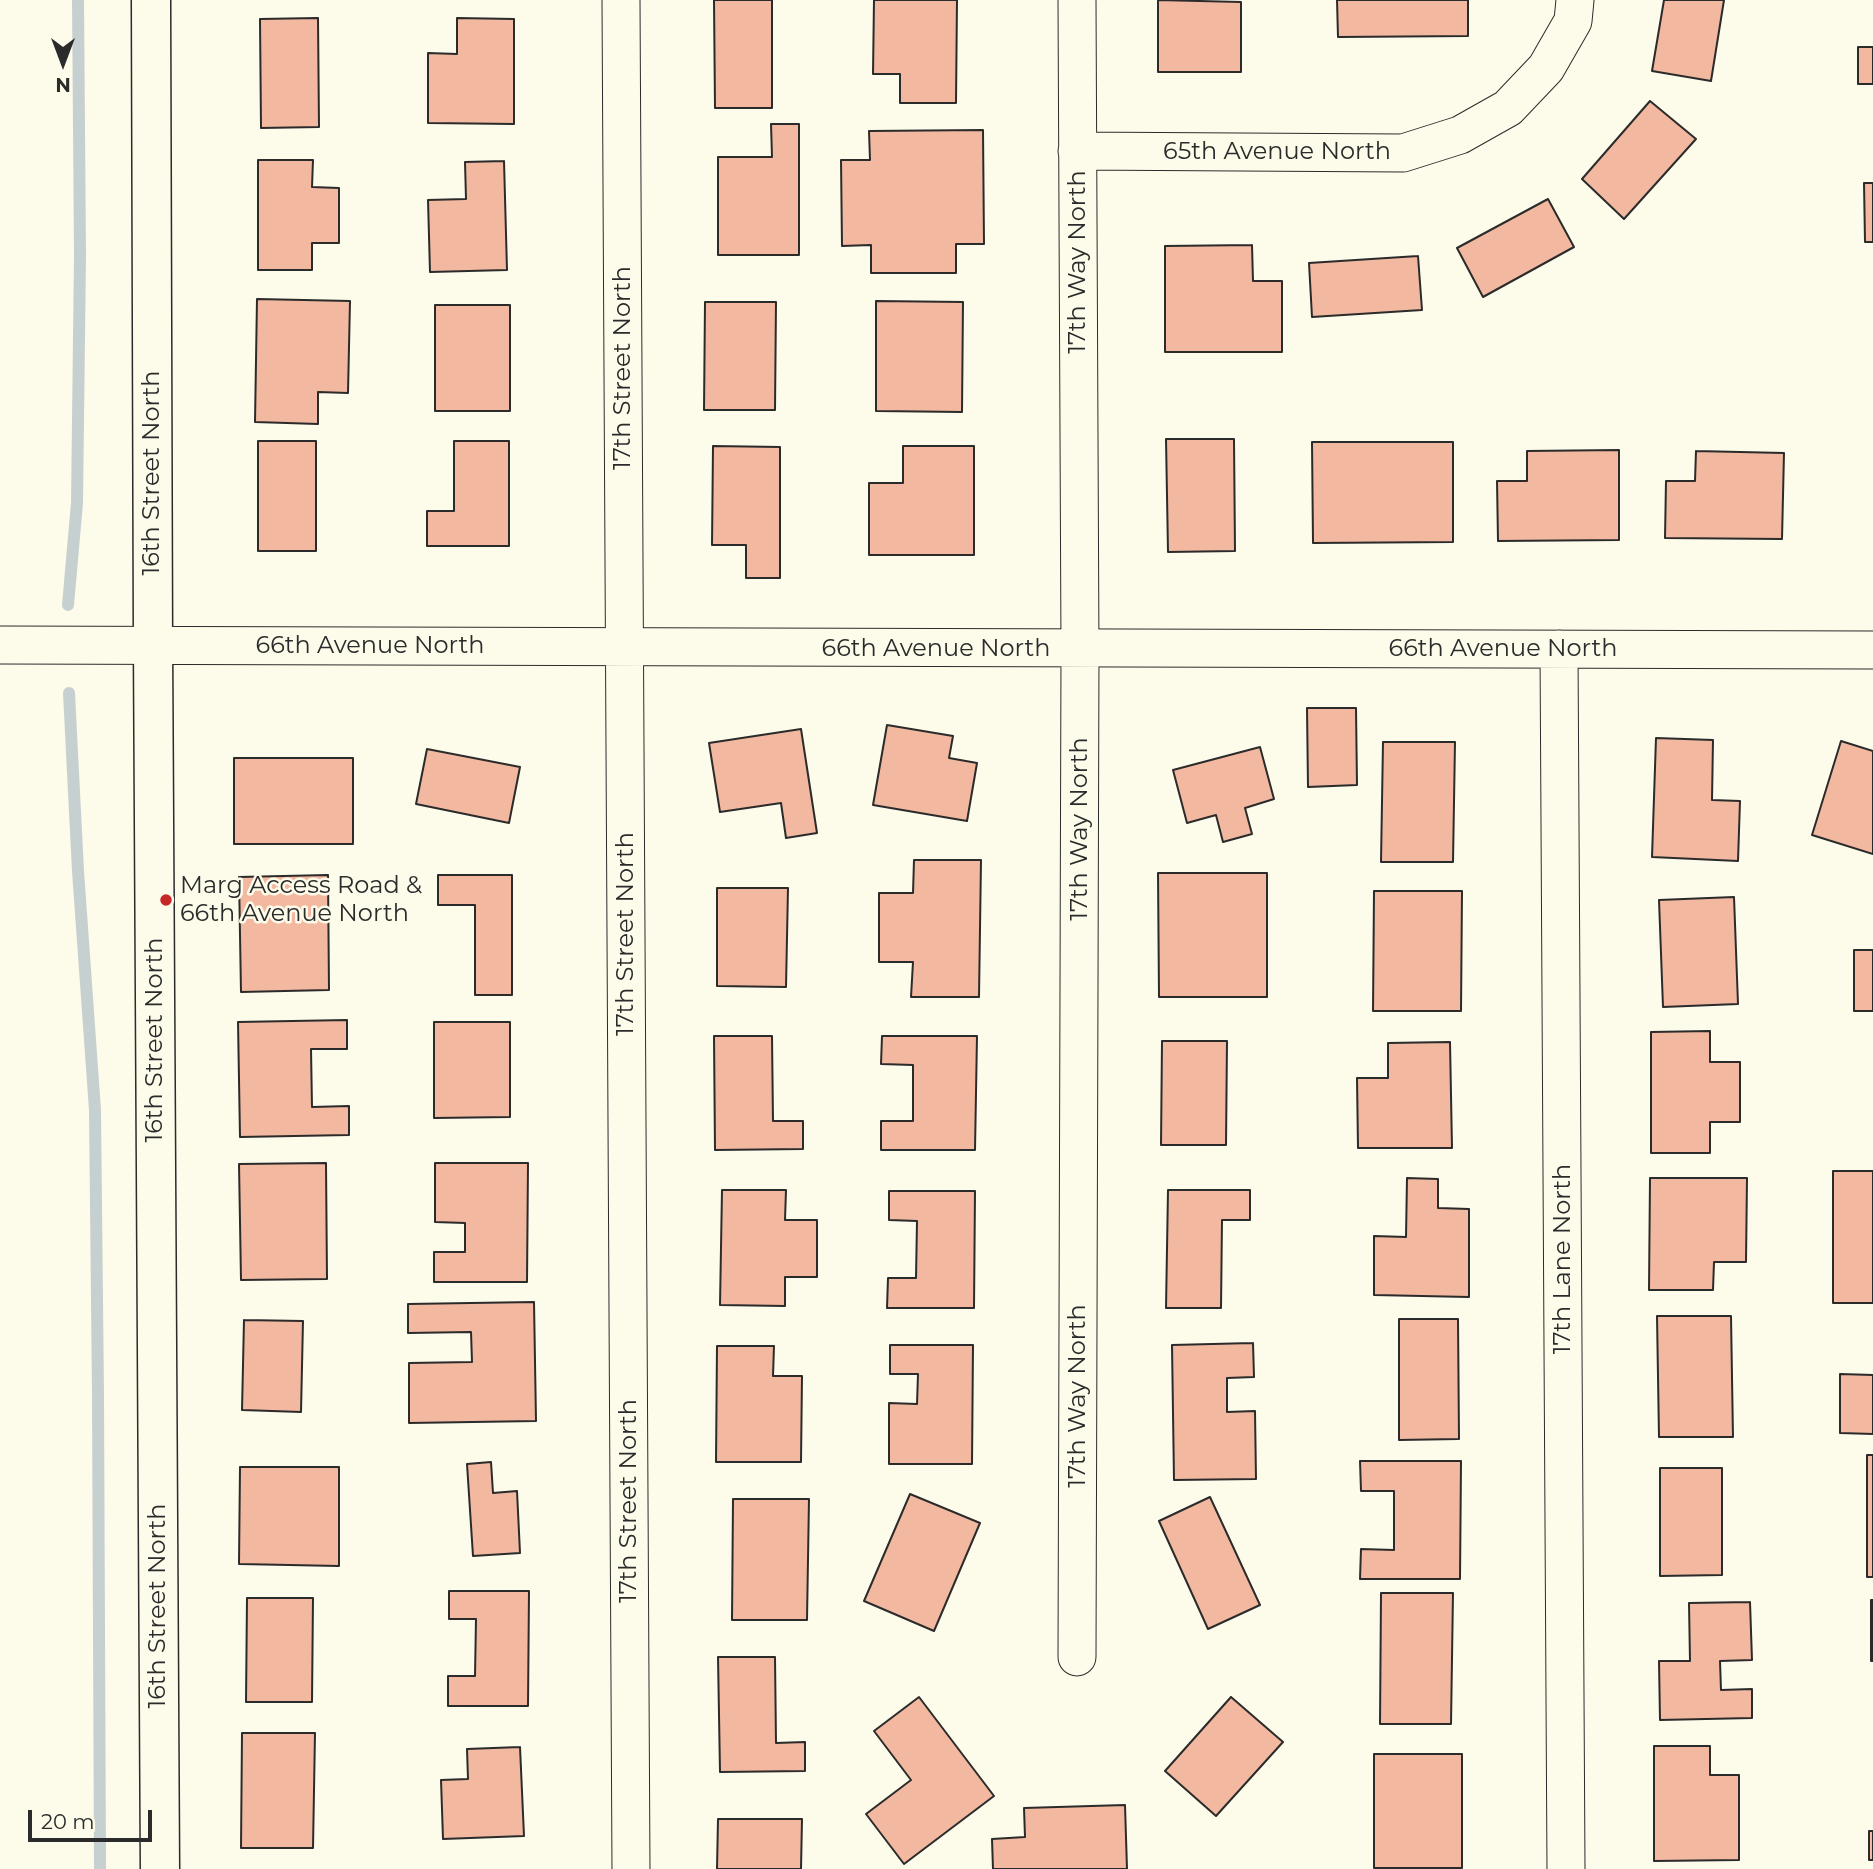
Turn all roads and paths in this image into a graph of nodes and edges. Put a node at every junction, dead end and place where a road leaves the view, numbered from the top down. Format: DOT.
graph roads {
  1 [pos="152,0"];
  2 [pos="621,0"];
  3 [pos="1077,0"];
  4 [pos="1575,0"];
  5 [pos="1077,151"];
  6 [pos="0,645"];
  7 [pos="153,645"];
  8 [pos="625,648"];
  9 [pos="1559,649"];
  10 [pos="1080,650"];
  11 [pos="1873,650"];
  12 [pos="1077,1657"];
  13 [pos="160,1869"];
  14 [pos="631,1869"];
  15 [pos="1566,1869"];
  1 -- 7 [label="street, 16th Street North"];
  2 -- 8 [label="street, 17th Street North"];
  3 -- 5 [label="street, 17th Way North"];
  4 -- 5 [label="street, 65th Avenue North"];
  5 -- 10 [label="street, 17th Way North"];
  6 -- 7 [label="street, 66th Avenue North"];
  7 -- 8 [label="street, 66th Avenue North"];
  7 -- 13 [label="street, 16th Street North"];
  8 -- 10 [label="street, 66th Avenue North"];
  8 -- 14 [label="street, 17th Street North"];
  9 -- 10 [label="street, 66th Avenue North"];
  9 -- 11 [label="street, 66th Avenue North"];
  9 -- 15 [label="street, 17th Lane North"];
  10 -- 12 [label="street, 17th Way North"];
}
